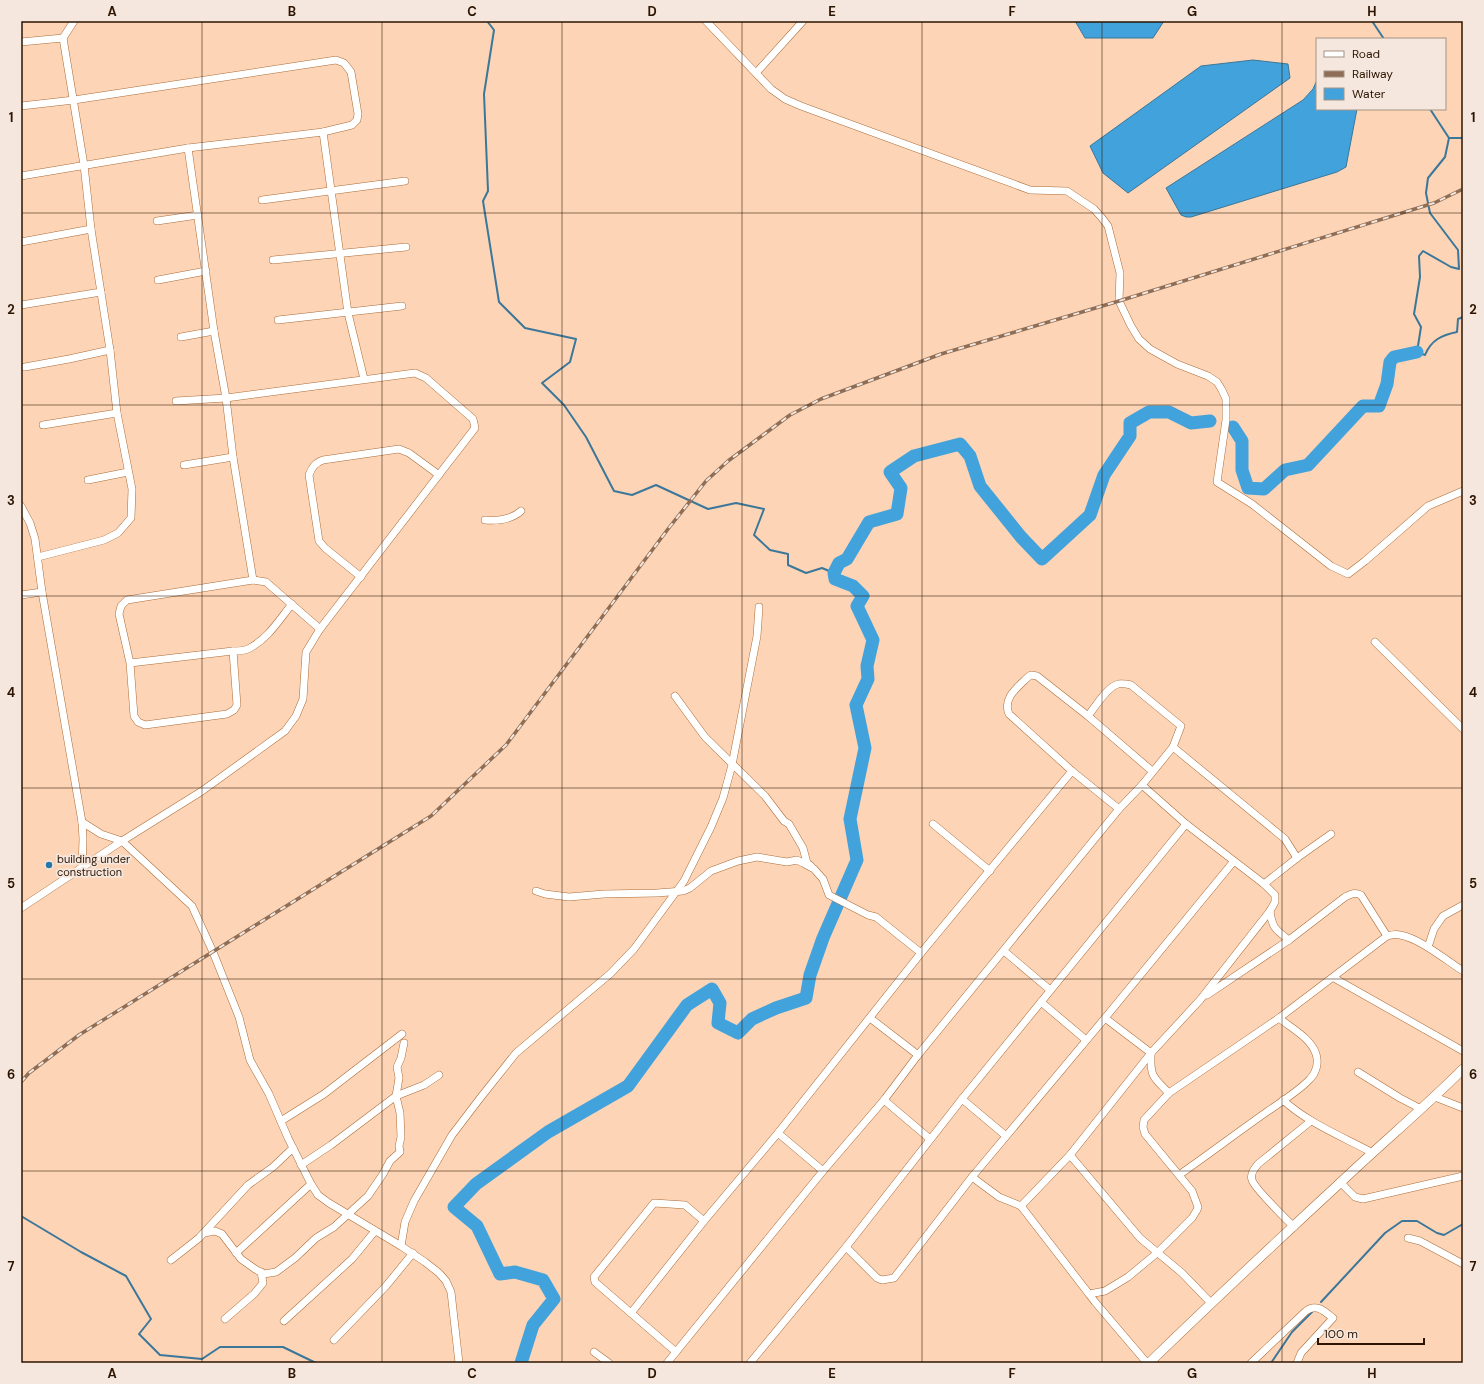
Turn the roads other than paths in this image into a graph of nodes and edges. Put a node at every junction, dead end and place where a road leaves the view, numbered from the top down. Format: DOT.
graph roads {
  1 [pos="74,21"];
  2 [pos="706,21"];
  3 [pos="803,21"];
  4 [pos="63,38"];
  5 [pos="21,42"];
  6 [pos="756,73"];
  7 [pos="74,100"];
  8 [pos="21,106"];
  9 [pos="323,132"];
  10 [pos="188,148"];
  11 [pos="84,166"];
  12 [pos="21,176"];
  13 [pos="405,182"];
  14 [pos="331,192"];
  15 [pos="262,200"];
  16 [pos="198,215"];
  17 [pos="157,221"];
  18 [pos="91,229"];
  19 [pos="21,242"];
  20 [pos="406,247"];
  21 [pos="339,254"];
  22 [pos="273,260"];
  23 [pos="206,271"];
  24 [pos="158,280"];
  25 [pos="101,292"];
  26 [pos="21,305"];
  27 [pos="402,306"];
  28 [pos="348,313"];
  29 [pos="278,320"];
  30 [pos="214,330"];
  31 [pos="181,337"];
  32 [pos="110,350"];
  33 [pos="25,367"];
  34 [pos="364,379"];
  35 [pos="226,398"];
  36 [pos="176,400"];
  37 [pos="117,413"];
  38 [pos="43,425"];
  39 [pos="233,457"];
  40 [pos="184,465"];
  41 [pos="128,472"];
  42 [pos="439,475"];
  43 [pos="88,480"];
  44 [pos="1463,491"];
  45 [pos="21,506"];
  46 [pos="521,511"];
  47 [pos="486,520"];
  48 [pos="38,556"];
  49 [pos="361,576"];
  50 [pos="253,580"];
  51 [pos="42,592"];
  52 [pos="21,595"];
  53 [pos="292,604"];
  54 [pos="759,607"];
  55 [pos="320,629"];
  56 [pos="1375,642"];
  57 [pos="233,651"];
  58 [pos="130,663"];
  59 [pos="675,696"];
  60 [pos="1088,716"];
  61 [pos="1463,728"];
  62 [pos="1173,747"];
  63 [pos="732,764"];
  64 [pos="1152,771"];
  65 [pos="1072,772"];
  66 [pos="1142,785"];
  67 [pos="1119,809"];
  68 [pos="82,822"];
  69 [pos="933,824"];
  70 [pos="1186,824"];
  71 [pos="1331,834"];
  72 [pos="122,841"];
  73 [pos="1297,858"];
  74 [pos="1234,861"];
  75 [pos="82,868"];
  76 [pos="814,869"];
  77 [pos="990,871"];
  78 [pos="1264,884"];
  79 [pos="677,890"];
  80 [pos="536,891"];
  81 [pos="1463,905"];
  82 [pos="21,907"];
  83 [pos="1270,911"];
  84 [pos="1387,936"];
  85 [pos="1289,940"];
  86 [pos="1428,947"];
  87 [pos="1004,951"];
  88 [pos="921,953"];
  89 [pos="1463,971"];
  90 [pos="1334,978"];
  91 [pos="1050,990"];
  92 [pos="1200,1000"];
  93 [pos="1041,1002"];
  94 [pos="870,1018"];
  95 [pos="1105,1018"];
  96 [pos="1279,1018"];
  97 [pos="402,1034"];
  98 [pos="1086,1040"];
  99 [pos="404,1043"];
  100 [pos="1463,1051"];
  101 [pos="1151,1053"];
  102 [pos="918,1055"];
  103 [pos="1463,1069"];
  104 [pos="1358,1072"];
  105 [pos="439,1075"];
  106 [pos="1169,1093"];
  107 [pos="396,1096"];
  108 [pos="1435,1097"];
  109 [pos="962,1099"];
  110 [pos="884,1100"];
  111 [pos="1283,1100"];
  112 [pos="1463,1108"];
  113 [pos="1422,1109"];
  114 [pos="281,1121"];
  115 [pos="1311,1121"];
  116 [pos="778,1133"];
  117 [pos="1006,1136"];
  118 [pos="930,1140"];
  119 [pos="293,1148"];
  120 [pos="1373,1153"];
  121 [pos="1070,1155"];
  122 [pos="301,1164"];
  123 [pos="823,1171"];
  124 [pos="1179,1175"];
  125 [pos="1463,1176"];
  126 [pos="972,1177"];
  127 [pos="1340,1182"];
  128 [pos="310,1184"];
  129 [pos="1022,1206"];
  130 [pos="347,1214"];
  131 [pos="704,1221"];
  132 [pos="214,1222"];
  133 [pos="1294,1227"];
  134 [pos="215,1231"];
  135 [pos="375,1231"];
  136 [pos="204,1233"];
  137 [pos="1408,1238"];
  138 [pos="401,1246"];
  139 [pos="846,1246"];
  140 [pos="413,1253"];
  141 [pos="1157,1253"];
  142 [pos="236,1254"];
  143 [pos="171,1260"];
  144 [pos="1463,1264"];
  145 [pos="261,1272"];
  146 [pos="276,1272"];
  147 [pos="263,1283"];
  148 [pos="1089,1294"];
  149 [pos="1211,1303"];
  150 [pos="631,1313"];
  151 [pos="225,1319"];
  152 [pos="284,1321"];
  153 [pos="334,1340"];
  154 [pos="594,1352"];
  155 [pos="676,1352"];
  156 [pos="460,1363"];
  157 [pos="609,1363"];
  158 [pos="667,1363"];
  159 [pos="750,1363"];
  160 [pos="1148,1363"];
  161 [pos="1251,1363"];
  162 [pos="1297,1363"];
  1 -- 4 [label="street"];
  2 -- 6 [label="street"];
  3 -- 6 [label="street"];
  4 -- 5 [label="street"];
  4 -- 7 [label="street"];
  6 -- 44 [label="street"];
  7 -- 8 [label="street"];
  7 -- 9 [label="street"];
  7 -- 11 [label="street"];
  9 -- 10 [label="street"];
  9 -- 14 [label="street"];
  10 -- 11 [label="street"];
  10 -- 16 [label="street"];
  11 -- 12 [label="street"];
  11 -- 18 [label="street"];
  13 -- 14 [label="street"];
  14 -- 15 [label="street"];
  14 -- 21 [label="street"];
  16 -- 17 [label="street"];
  16 -- 23 [label="street"];
  18 -- 19 [label="street"];
  18 -- 25 [label="street"];
  20 -- 21 [label="street"];
  21 -- 22 [label="street"];
  21 -- 28 [label="street"];
  23 -- 24 [label="street"];
  23 -- 30 [label="street"];
  25 -- 26 [label="street"];
  25 -- 32 [label="street"];
  27 -- 28 [label="street"];
  28 -- 29 [label="street"];
  28 -- 34 [label="street"];
  30 -- 31 [label="street"];
  30 -- 35 [label="street"];
  32 -- 33 [label="street"];
  32 -- 37 [label="street"];
  34 -- 35 [label="street"];
  34 -- 42 [label="street"];
  35 -- 36 [label="street"];
  35 -- 39 [label="street"];
  37 -- 38 [label="street"];
  37 -- 41 [label="street"];
  39 -- 40 [label="street"];
  39 -- 50 [label="street"];
  41 -- 43 [label="street"];
  41 -- 48 [label="street"];
  42 -- 49 [label="street"];
  42 -- 49 [label="street"];
  45 -- 48 [label="street"];
  46 -- 47 [label="street"];
  48 -- 51 [label="street"];
  49 -- 55 [label="street"];
  50 -- 53 [label="street"];
  50 -- 58 [label="street"];
  51 -- 52 [label="street"];
  51 -- 68 [label="street"];
  53 -- 55 [label="street"];
  53 -- 57 [label="street"];
  54 -- 63 [label="street"];
  55 -- 72 [label="street"];
  56 -- 61 [label="street"];
  57 -- 58 [label="street"];
  57 -- 58 [label="street"];
  59 -- 63 [label="street"];
  60 -- 62 [label="street"];
  60 -- 64 [label="street"];
  60 -- 65 [label="street"];
  62 -- 64 [label="street"];
  62 -- 73 [label="street"];
  63 -- 76 [label="street"];
  63 -- 79 [label="street"];
  64 -- 66 [label="street"];
  65 -- 67 [label="street"];
  65 -- 77 [label="street"];
  66 -- 67 [label="street"];
  66 -- 70 [label="street"];
  67 -- 87 [label="street"];
  68 -- 72 [label="street"];
  68 -- 75 [label="street"];
  69 -- 77 [label="street"];
  70 -- 74 [label="street"];
  70 -- 91 [label="street"];
  71 -- 73 [label="street"];
  72 -- 75 [label="street"];
  72 -- 114 [label="street"];
  73 -- 78 [label="street"];
  74 -- 78 [label="street"];
  74 -- 95 [label="street"];
  75 -- 82 [label="street"];
  76 -- 79 [label="street"];
  76 -- 88 [label="street"];
  77 -- 88 [label="street"];
  78 -- 83 [label="street"];
  79 -- 80 [label="street"];
  79 -- 138 [label="street"];
  81 -- 86 [label="street"];
  83 -- 85 [label="street"];
  83 -- 92 [label="street"];
  84 -- 85 [label="street"];
  84 -- 86 [label="street"];
  84 -- 90 [label="street"];
  85 -- 92 [label="street"];
  86 -- 89 [label="street"];
  87 -- 91 [label="street"];
  87 -- 102 [label="street"];
  88 -- 94 [label="street"];
  90 -- 96 [label="street"];
  90 -- 100 [label="street"];
  91 -- 93 [label="street"];
  92 -- 101 [label="street"];
  93 -- 98 [label="street"];
  93 -- 109 [label="street"];
  94 -- 102 [label="street"];
  94 -- 116 [label="street"];
  95 -- 98 [label="street"];
  95 -- 101 [label="street"];
  96 -- 106 [label="street"];
  96 -- 111 [label="street"];
  97 -- 114 [label="street"];
  98 -- 117 [label="street"];
  99 -- 107 [label="street"];
  101 -- 106 [label="street"];
  101 -- 121 [label="street"];
  102 -- 110 [label="street"];
  103 -- 108 [label="street"];
  104 -- 113 [label="street"];
  105 -- 107 [label="street"];
  106 -- 124 [label="street"];
  107 -- 122 [label="street"];
  107 -- 130 [label="street"];
  108 -- 112 [label="street"];
  108 -- 113 [label="street"];
  109 -- 117 [label="street"];
  109 -- 118 [label="street"];
  110 -- 118 [label="street"];
  110 -- 123 [label="street"];
  111 -- 115 [label="street"];
  111 -- 124 [label="street"];
  113 -- 120 [label="street"];
  114 -- 119 [label="street"];
  115 -- 120 [label="street"];
  115 -- 133 [label="street"];
  116 -- 123 [label="street"];
  116 -- 131 [label="street"];
  117 -- 126 [label="street"];
  118 -- 139 [label="street"];
  119 -- 122 [label="street"];
  119 -- 132 [label="street"];
  120 -- 127 [label="street"];
  121 -- 129 [label="street"];
  121 -- 141 [label="street"];
  122 -- 128 [label="street"];
  123 -- 155 [label="street"];
  124 -- 141 [label="street"];
  125 -- 127 [label="street"];
  126 -- 129 [label="street"];
  126 -- 139 [label="street"];
  127 -- 133 [label="street"];
  128 -- 130 [label="street"];
  128 -- 142 [label="street"];
  129 -- 148 [label="street"];
  130 -- 135 [label="street"];
  130 -- 146 [label="street"];
  131 -- 150 [label="street"];
  131 -- 150 [label="street"];
  132 -- 134 [label="street"];
  132 -- 136 [label="street"];
  133 -- 149 [label="street"];
  134 -- 136 [label="street"];
  134 -- 142 [label="street"];
  135 -- 138 [label="street"];
  135 -- 152 [label="street"];
  136 -- 143 [label="street"];
  137 -- 144 [label="street"];
  138 -- 140 [label="street"];
  139 -- 159 [label="street"];
  140 -- 153 [label="street"];
  140 -- 156 [label="street"];
  141 -- 148 [label="street"];
  141 -- 149 [label="street"];
  142 -- 145 [label="street"];
  145 -- 146 [label="street"];
  145 -- 147 [label="street"];
  146 -- 147 [label="street"];
  147 -- 151 [label="street"];
  148 -- 160 [label="street"];
  149 -- 160 [label="street"];
  150 -- 155 [label="street"];
  154 -- 157 [label="street"];
  155 -- 158 [label="street"];
  161 -- 162 [label="street"];
}
